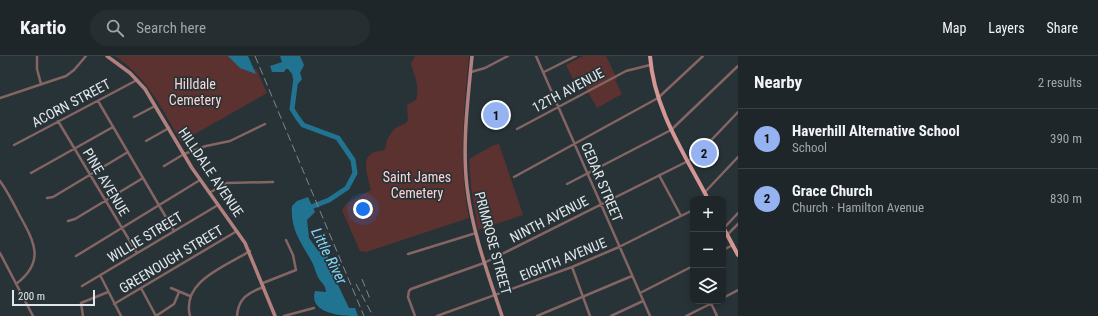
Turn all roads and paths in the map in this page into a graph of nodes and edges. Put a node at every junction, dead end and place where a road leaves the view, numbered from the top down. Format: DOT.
graph roads {
  1 [pos="37,56"];
  2 [pos="86,56"];
  3 [pos="107,56"];
  4 [pos="472,56"];
  5 [pos="508,56"];
  6 [pos="536,56"];
  7 [pos="576,56"];
  8 [pos="650,56"];
  9 [pos="703,56"];
  10 [pos="650,65"];
  11 [pos="738,66"];
  12 [pos="471,72"];
  13 [pos="544,72"];
  14 [pos="137,80"];
  15 [pos="41,84"];
  16 [pos="0,98"];
  17 [pos="658,98"];
  18 [pos="98,101"];
  19 [pos="156,106"];
  20 [pos="559,106"];
  21 [pos="738,112"];
  22 [pos="134,117"];
  23 [pos="58,121"];
  24 [pos="265,124"];
  25 [pos="113,126"];
  26 [pos="169,128"];
  27 [pos="517,129"];
  28 [pos="671,130"];
  29 [pos="146,141"];
  30 [pos="575,144"];
  31 [pos="14,145"];
  32 [pos="74,148"];
  33 [pos="128,152"];
  34 [pos="184,154"];
  35 [pos="738,157"];
  36 [pos="688,161"];
  37 [pos="164,166"];
  38 [pos="31,173"];
  39 [pos="588,173"];
  40 [pos="90,175"];
  41 [pos="659,175"];
  42 [pos="514,177"];
  43 [pos="143,178"];
  44 [pos="200,180"];
  45 [pos="0,181"];
  46 [pos="273,182"];
  47 [pos="567,184"];
  48 [pos="704,192"];
  49 [pos="208,193"];
  50 [pos="706,196"];
  51 [pos="47,198"];
  52 [pos="106,201"];
  53 [pos="601,204"];
  54 [pos="159,205"];
  55 [pos="218,205"];
  56 [pos="690,212"];
  57 [pos="738,213"];
  58 [pos="681,216"];
  59 [pos="68,220"];
  60 [pos="738,224"];
  61 [pos="726,225"];
  62 [pos="122,228"];
  63 [pos="174,231"];
  64 [pos="237,231"];
  65 [pos="725,232"];
  66 [pos="476,233"];
  67 [pos="727,236"];
  68 [pos="286,240"];
  69 [pos="733,245"];
  70 [pos="619,247"];
  71 [pos="726,248"];
  72 [pos="250,251"];
  73 [pos="737,252"];
  74 [pos="0,253"];
  75 [pos="137,253"];
  76 [pos="408,254"];
  77 [pos="76,256"];
  78 [pos="484,263"];
  79 [pos="572,267"];
  80 [pos="690,268"];
  81 [pos="100,275"];
  82 [pos="632,276"];
  83 [pos="16,284"];
  84 [pos="264,285"];
  85 [pos="82,286"];
  86 [pos="141,288"];
  87 [pos="171,288"];
  88 [pos="738,290"];
  89 [pos="108,292"];
  90 [pos="179,292"];
  91 [pos="640,293"];
  92 [pos="190,296"];
  93 [pos="495,296"];
  94 [pos="726,296"];
  95 [pos="583,297"];
  96 [pos="643,301"];
  97 [pos="114,304"];
  98 [pos="709,304"];
  99 [pos="711,304"];
  100 [pos="314,308"];
  101 [pos="33,316"];
  102 [pos="83,316"];
  103 [pos="120,316"];
  104 [pos="156,316"];
  105 [pos="190,316"];
  106 [pos="237,316"];
  107 [pos="276,316"];
  108 [pos="284,316"];
  109 [pos="415,316"];
  110 [pos="437,316"];
  111 [pos="502,316"];
  112 [pos="537,316"];
  113 [pos="590,316"];
  114 [pos="611,316"];
  115 [pos="650,316"];
  116 [pos="686,316"];
  117 [pos="717,316"];
  1 -- 15 [label="street"];
  2 -- 15 [label="street"];
  3 -- 14 [label="main road, HILLDALE AVENUE"];
  4 -- 12 [label="main road, PRIMROSE STREET"];
  5 -- 12 [label="street"];
  6 -- 13 [label="street, CEDAR STREET"];
  7 -- 13 [label="street"];
  8 -- 10 [label="main road"];
  9 -- 17 [label="street"];
  10 -- 17 [label="main road"];
  10 -- 20 [label="street, 12TH AVENUE"];
  11 -- 28 [label="street"];
  12 -- 66 [label="main road, PRIMROSE STREET"];
  13 -- 20 [label="street, CEDAR STREET"];
  14 -- 18 [label="street, ACORN STREET"];
  14 -- 19 [label="main road, HILLDALE AVENUE"];
  15 -- 16 [label="street"];
  17 -- 28 [label="main road"];
  17 -- 30 [label="street"];
  18 -- 23 [label="street, ACORN STREET"];
  18 -- 25 [label="street"];
  19 -- 22 [label="street"];
  19 -- 26 [label="main road, HILLDALE AVENUE"];
  20 -- 27 [label="street, 12TH AVENUE"];
  20 -- 30 [label="street, CEDAR STREET"];
  21 -- 36 [label="street, NINTH AVENUE"];
  23 -- 31 [label="street, ACORN STREET"];
  23 -- 32 [label="street, PINE AVENUE"];
  24 -- 34 [label="street"];
  25 -- 32 [label="street"];
  25 -- 33 [label="street"];
  26 -- 29 [label="street"];
  26 -- 34 [label="main road, HILLDALE AVENUE"];
  28 -- 36 [label="main road"];
  28 -- 39 [label="street"];
  30 -- 39 [label="street, CEDAR STREET"];
  30 -- 42 [label="street"];
  32 -- 38 [label="street"];
  32 -- 40 [label="street, PINE AVENUE"];
  33 -- 40 [label="street"];
  33 -- 43 [label="street"];
  34 -- 37 [label="street"];
  34 -- 44 [label="main road, HILLDALE AVENUE"];
  35 -- 48 [label="street"];
  36 -- 41 [label="street, NINTH AVENUE"];
  36 -- 48 [label="main road"];
  39 -- 47 [label="street"];
  39 -- 53 [label="street, CEDAR STREET"];
  40 -- 51 [label="street"];
  40 -- 52 [label="street, PINE AVENUE"];
  41 -- 53 [label="street, NINTH AVENUE"];
  41 -- 58 [label="street"];
  43 -- 52 [label="street"];
  43 -- 54 [label="street"];
  44 -- 49 [label="main road, HILLDALE AVENUE"];
  44 -- 54 [label="street"];
  45 -- 83 [label="street"];
  46 -- 49 [label="street"];
  48 -- 50 [label="main road"];
  49 -- 55 [label="main road, HILLDALE AVENUE"];
  52 -- 59 [label="street"];
  52 -- 62 [label="street, PINE AVENUE"];
  53 -- 70 [label="street, CEDAR STREET"];
  53 -- 78 [label="street, NINTH AVENUE"];
  54 -- 62 [label="street"];
  54 -- 63 [label="street"];
  55 -- 63 [label="street, WILLIE STREET"];
  55 -- 64 [label="main road, HILLDALE AVENUE"];
  56 -- 58 [label="street, EIGHTH AVENUE"];
  57 -- 61 [label="street"];
  58 -- 70 [label="street, EIGHTH AVENUE"];
  60 -- 67 [label="street"];
  62 -- 75 [label="street, PINE AVENUE"];
  62 -- 77 [label="street"];
  63 -- 75 [label="street, WILLIE STREET"];
  64 -- 72 [label="main road, HILLDALE AVENUE"];
  64 -- 86 [label="street, GREENOUGH STREET"];
  65 -- 67 [label="main road"];
  66 -- 76 [label="street"];
  66 -- 78 [label="main road, PRIMROSE STREET"];
  67 -- 69 [label="main road"];
  68 -- 84 [label="street"];
  69 -- 71 [label="street"];
  69 -- 73 [label="main road"];
  70 -- 79 [label="street, EIGHTH AVENUE"];
  70 -- 82 [label="street, CEDAR STREET"];
  72 -- 84 [label="main road, HILLDALE AVENUE"];
  72 -- 92 [label="street"];
  74 -- 83 [label="street"];
  75 -- 81 [label="street, WILLIE STREET"];
  78 -- 93 [label="main road, PRIMROSE STREET"];
  78 -- 109 [label="street, NINTH AVENUE"];
  79 -- 93 [label="street, EIGHTH AVENUE"];
  79 -- 95 [label="street"];
  80 -- 91 [label="street"];
  81 -- 85 [label="street, WILLIE STREET"];
  81 -- 89 [label="street"];
  82 -- 91 [label="street, CEDAR STREET"];
  82 -- 95 [label="street"];
  83 -- 101 [label="street"];
  84 -- 106 [label="street"];
  84 -- 107 [label="main road, HILLDALE AVENUE"];
  86 -- 97 [label="street, GREENOUGH STREET"];
  86 -- 104 [label="street"];
  87 -- 90 [label="street"];
  88 -- 94 [label="street"];
  89 -- 97 [label="street"];
  89 -- 102 [label="street"];
  90 -- 92 [label="street"];
  90 -- 104 [label="street"];
  91 -- 96 [label="street, CEDAR STREET"];
  92 -- 105 [label="street"];
  93 -- 110 [label="street, EIGHTH AVENUE"];
  93 -- 111 [label="main road, PRIMROSE STREET"];
  95 -- 112 [label="street"];
  95 -- 113 [label="street"];
  96 -- 114 [label="street"];
  96 -- 115 [label="street, CEDAR STREET"];
  97 -- 103 [label="street"];
  98 -- 116 [label="street"];
  99 -- 117 [label="street"];
  100 -- 108 [label="street"];
}
